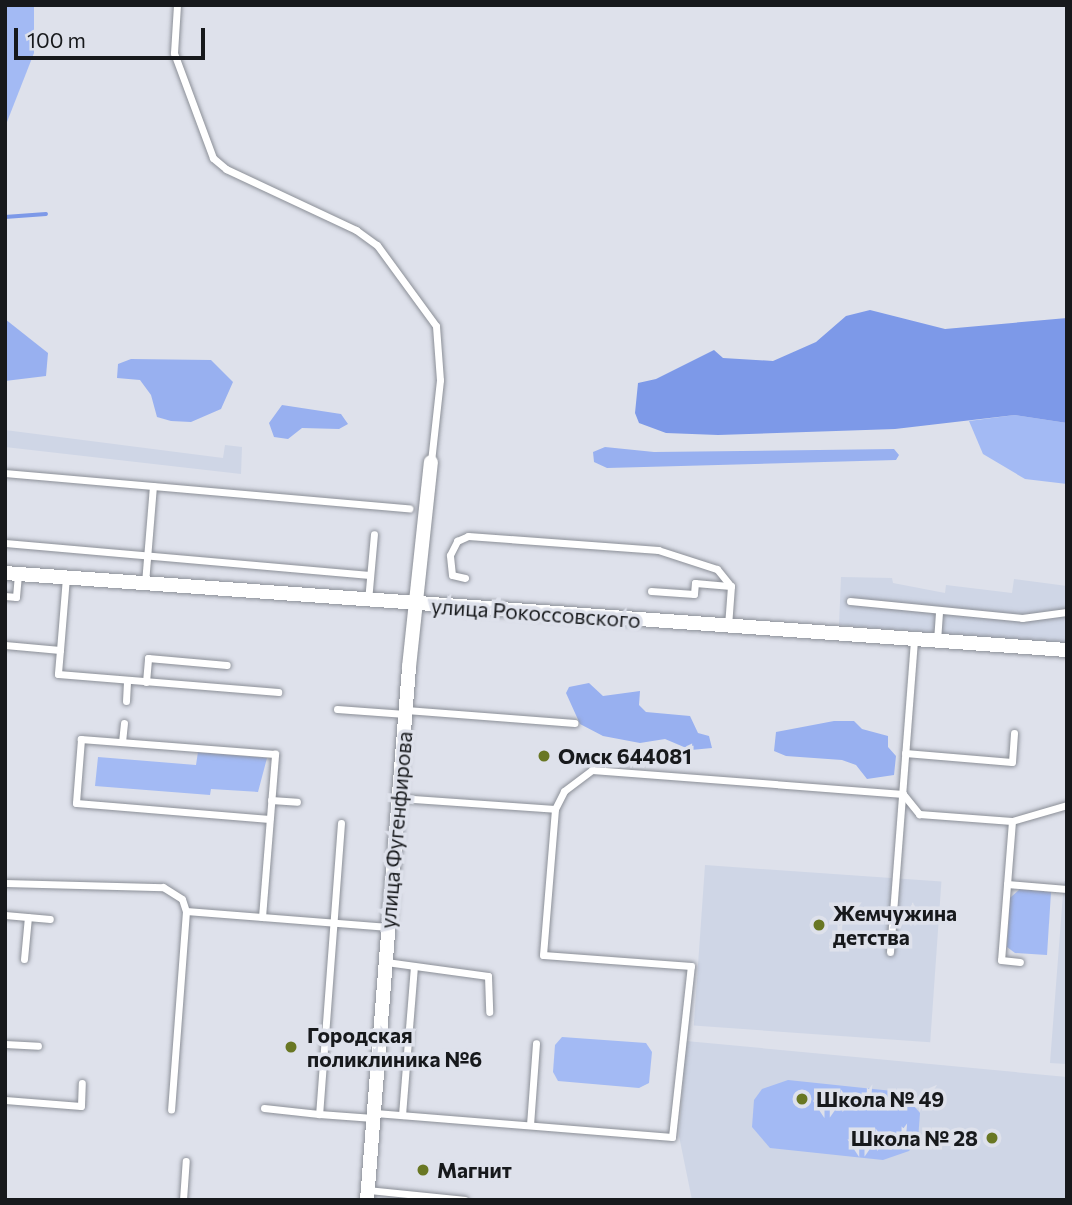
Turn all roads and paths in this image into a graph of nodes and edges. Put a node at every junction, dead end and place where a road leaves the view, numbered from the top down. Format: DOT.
graph roads {
  1 [pos="177,5"];
  2 [pos="431,462"];
  3 [pos="5,473"];
  4 [pos="153,486"];
  5 [pos="409,508"];
  6 [pos="374,534"];
  7 [pos="5,543"];
  8 [pos="147,555"];
  9 [pos="12,573"];
  10 [pos="370,575"];
  11 [pos="66,578"];
  12 [pos="465,578"];
  13 [pos="145,584"];
  14 [pos="730,586"];
  15 [pos="651,591"];
  16 [pos="5,596"];
  17 [pos="368,601"];
  18 [pos="850,601"];
  19 [pos="418,605"];
  20 [pos="939,612"];
  21 [pos="1067,612"];
  22 [pos="728,627"];
  23 [pos="914,640"];
  24 [pos="937,641"];
  25 [pos="5,645"];
  26 [pos="60,650"];
  27 [pos="1067,650"];
  28 [pos="227,665"];
  29 [pos="127,680"];
  30 [pos="146,682"];
  31 [pos="278,692"];
  32 [pos="126,701"];
  33 [pos="337,709"];
  34 [pos="405,712"];
  35 [pos="124,723"];
  36 [pos="574,723"];
  37 [pos="1014,733"];
  38 [pos="122,742"];
  39 [pos="905,754"];
  40 [pos="903,794"];
  41 [pos="399,797"];
  42 [pos="271,800"];
  43 [pos="297,802"];
  44 [pos="1067,805"];
  45 [pos="555,809"];
  46 [pos="269,819"];
  47 [pos="1012,821"];
  48 [pos="341,823"];
  49 [pos="5,883"];
  50 [pos="1007,884"];
  51 [pos="1067,889"];
  52 [pos="187,911"];
  53 [pos="5,915"];
  54 [pos="28,917"];
  55 [pos="261,917"];
  56 [pos="50,919"];
  57 [pos="334,923"];
  58 [pos="388,927"];
  59 [pos="890,953"];
  60 [pos="24,959"];
  61 [pos="386,961"];
  62 [pos="1020,962"];
  63 [pos="414,967"];
  64 [pos="489,1012"];
  65 [pos="537,1043"];
  66 [pos="5,1044"];
  67 [pos="38,1046"];
  68 [pos="82,1083"];
  69 [pos="5,1100"];
  70 [pos="264,1108"];
  71 [pos="171,1109"];
  72 [pos="319,1114"];
  73 [pos="402,1115"];
  74 [pos="374,1116"];
  75 [pos="530,1125"];
  76 [pos="186,1161"];
  77 [pos="367,1195"];
  78 [pos="183,1200"];
  79 [pos="464,1200"];
  1 -- 2 [label="lane"];
  2 -- 19 [label="street, улица Фугенфирова"];
  3 -- 4 [label="lane"];
  4 -- 5 [label="lane"];
  4 -- 8 [label="lane"];
  6 -- 10 [label="lane"];
  7 -- 8 [label="lane"];
  8 -- 10 [label="lane"];
  8 -- 13 [label="lane"];
  9 -- 11 [label="street, улица Рокоссовского"];
  9 -- 16 [label="lane"];
  10 -- 17 [label="lane"];
  11 -- 13 [label="street, улица Рокоссовского"];
  11 -- 26 [label="lane"];
  12 -- 14 [label="lane"];
  13 -- 17 [label="street, улица Рокоссовского"];
  14 -- 15 [label="lane"];
  14 -- 22 [label="lane"];
  17 -- 19 [label="street, улица Рокоссовского"];
  18 -- 20 [label="lane"];
  19 -- 22 [label="street, улица Рокоссовского"];
  19 -- 34 [label="street, улица Фугенфирова"];
  20 -- 21 [label="lane"];
  20 -- 24 [label="lane"];
  22 -- 23 [label="street, улица Рокоссовского"];
  23 -- 24 [label="street, улица Рокоссовского"];
  23 -- 39 [label="lane"];
  24 -- 27 [label="street, улица Рокоссовского"];
  25 -- 26 [label="lane"];
  26 -- 29 [label="lane"];
  28 -- 30 [label="lane"];
  29 -- 30 [label="lane"];
  29 -- 32 [label="lane"];
  30 -- 31 [label="lane"];
  33 -- 34 [label="lane"];
  34 -- 36 [label="lane"];
  34 -- 41 [label="street, улица Фугенфирова"];
  35 -- 38 [label="lane"];
  37 -- 39 [label="lane"];
  38 -- 42 [label="lane"];
  38 -- 46 [label="lane"];
  39 -- 40 [label="lane"];
  40 -- 45 [label="lane"];
  40 -- 47 [label="lane"];
  40 -- 59 [label="lane"];
  41 -- 45 [label="lane"];
  41 -- 58 [label="street, улица Фугенфирова"];
  42 -- 43 [label="lane"];
  42 -- 46 [label="lane"];
  44 -- 47 [label="lane"];
  45 -- 75 [label="lane"];
  46 -- 55 [label="lane"];
  47 -- 50 [label="lane"];
  48 -- 57 [label="lane"];
  49 -- 52 [label="lane"];
  50 -- 51 [label="lane"];
  50 -- 62 [label="lane"];
  52 -- 55 [label="lane"];
  52 -- 71 [label="lane"];
  53 -- 54 [label="lane"];
  54 -- 56 [label="lane"];
  54 -- 60 [label="lane"];
  55 -- 57 [label="lane"];
  57 -- 58 [label="lane"];
  57 -- 72 [label="lane"];
  58 -- 61 [label="street, улица Фугенфирова"];
  61 -- 63 [label="lane"];
  61 -- 74 [label="street, улица Фугенфирова"];
  63 -- 64 [label="lane"];
  63 -- 73 [label="lane"];
  65 -- 75 [label="lane"];
  66 -- 67 [label="lane"];
  68 -- 69 [label="lane"];
  70 -- 72 [label="lane"];
  72 -- 74 [label="lane"];
  73 -- 74 [label="lane"];
  73 -- 75 [label="lane"];
  74 -- 77 [label="street, улица Фугенфирова"];
  76 -- 78 [label="lane"];
  77 -- 79 [label="lane"];
}
